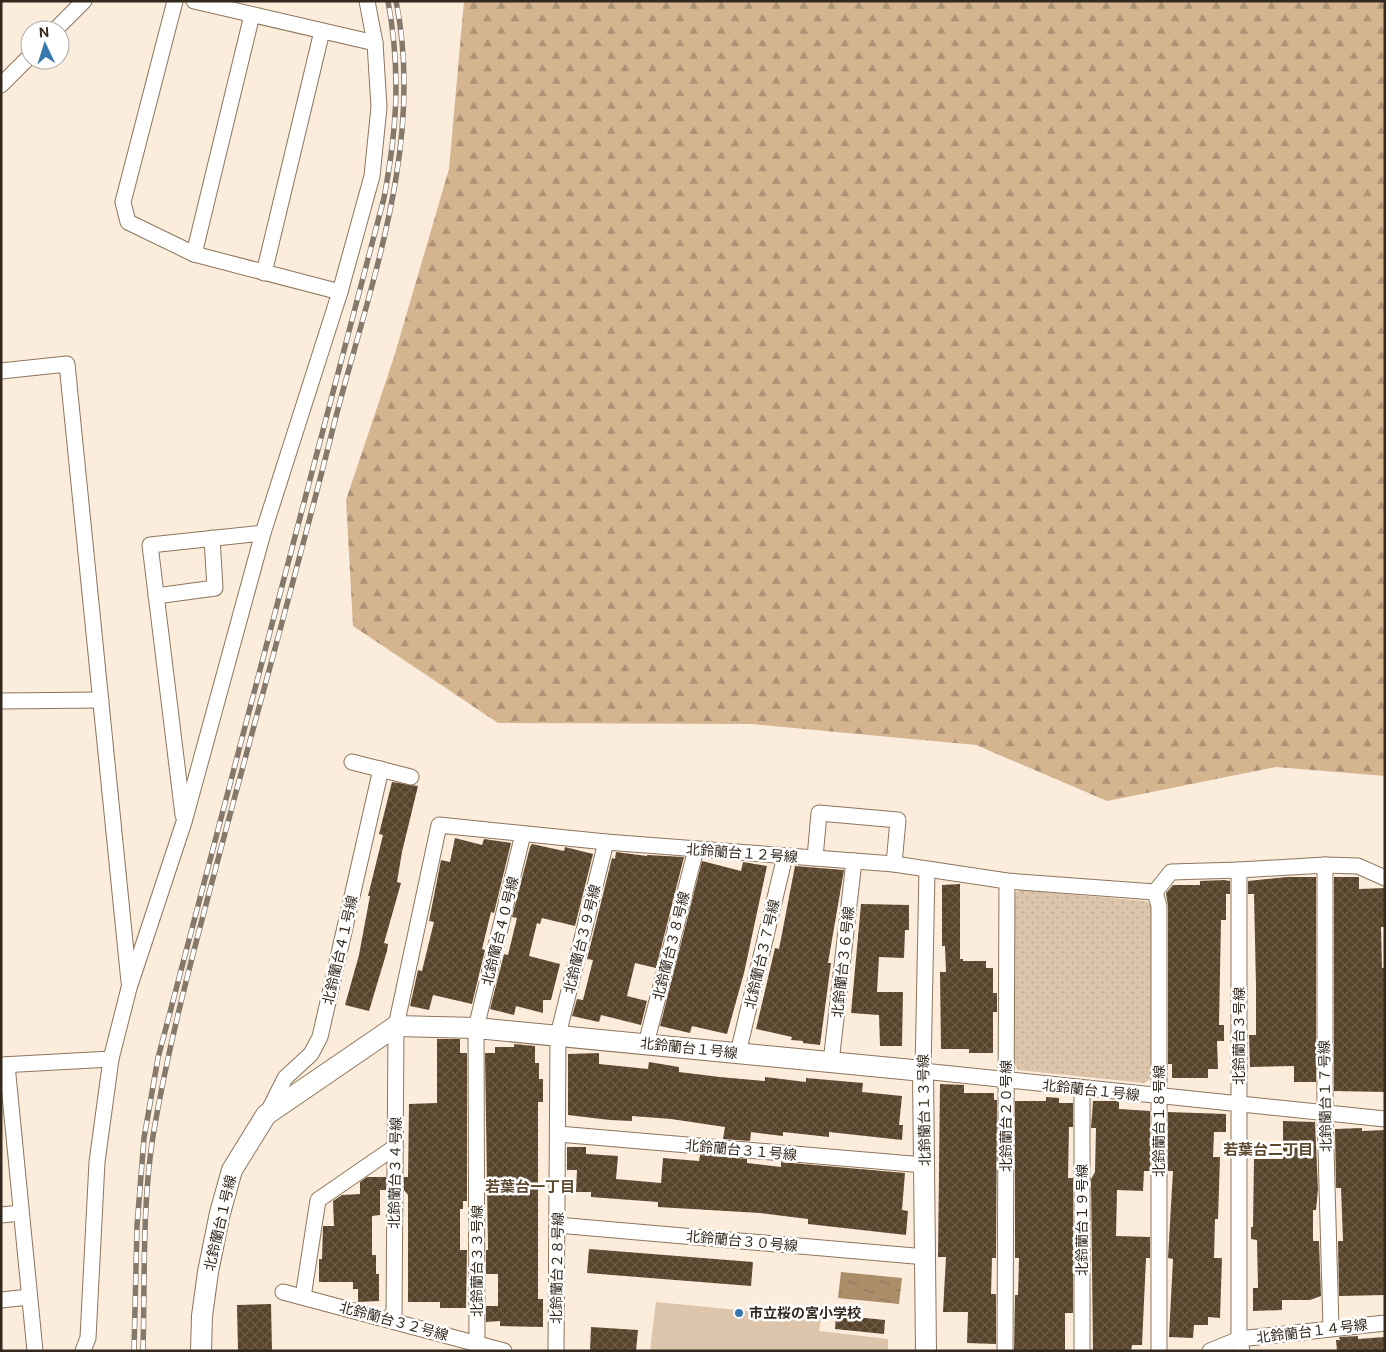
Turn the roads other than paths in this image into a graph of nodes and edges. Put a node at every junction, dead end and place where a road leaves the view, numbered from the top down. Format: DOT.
graph roads {
  1 [pos="84,1"];
  2 [pos="175,1"];
  3 [pos="196,1"];
  4 [pos="367,1"];
  5 [pos="252,15"];
  6 [pos="66,20"];
  7 [pos="322,31"];
  8 [pos="375,43"];
  9 [pos="20,66"];
  10 [pos="1,85"];
  11 [pos="194,254"];
  12 [pos="264,272"];
  13 [pos="340,292"];
  14 [pos="1,371"];
  15 [pos="263,533"];
  16 [pos="212,538"];
  17 [pos="156,596"];
  18 [pos="101,700"];
  19 [pos="1,701"];
  20 [pos="352,762"];
  21 [pos="381,769"];
  22 [pos="411,777"];
  23 [pos="184,822"];
  24 [pos="523,834"];
  25 [pos="606,842"];
  26 [pos="696,849"];
  27 [pos="786,856"];
  28 [pos="815,858"];
  29 [pos="854,861"];
  30 [pos="894,864"];
  31 [pos="1325,865"];
  32 [pos="928,870"];
  33 [pos="1239,870"];
  34 [pos="1385,878"];
  35 [pos="1007,881"];
  36 [pos="1155,892"];
  37 [pos="129,988"];
  38 [pos="396,1026"];
  39 [pos="476,1028"];
  40 [pos="558,1036"];
  41 [pos="646,1044"];
  42 [pos="738,1053"];
  43 [pos="111,1059"];
  44 [pos="832,1062"];
  45 [pos="4,1065"];
  46 [pos="922,1071"];
  47 [pos="1006,1080"];
  48 [pos="1082,1088"];
  49 [pos="1159,1097"];
  50 [pos="1239,1104"];
  51 [pos="1325,1113"];
  52 [pos="266,1115"];
  53 [pos="1385,1119"];
  54 [pos="7,1124"];
  55 [pos="558,1134"];
  56 [pos="395,1147"];
  57 [pos="924,1165"];
  58 [pos="21,1213"];
  59 [pos="1,1215"];
  60 [pos="557,1225"];
  61 [pos="926,1257"];
  62 [pos="283,1292"];
  63 [pos="30,1297"];
  64 [pos="303,1297"];
  65 [pos="1,1300"];
  66 [pos="394,1321"];
  67 [pos="1385,1323"];
  68 [pos="1331,1328"];
  69 [pos="477,1344"];
  70 [pos="1241,1345"];
  71 [pos="35,1351"];
  72 [pos="83,1351"];
  73 [pos="201,1351"];
  74 [pos="504,1351"];
  75 [pos="556,1351"];
  76 [pos="926,1351"];
  77 [pos="1005,1351"];
  78 [pos="1082,1351"];
  79 [pos="1159,1351"];
  80 [pos="1210,1351"];
  1 -- 6 [label="street"];
  2 -- 11 [label="street"];
  3 -- 5 [label="street"];
  4 -- 8 [label="street"];
  5 -- 7 [label="street"];
  5 -- 11 [label="street"];
  7 -- 8 [label="street"];
  7 -- 12 [label="street"];
  8 -- 13 [label="street"];
  9 -- 10 [label="street"];
  11 -- 12 [label="street"];
  12 -- 13 [label="street"];
  13 -- 15 [label="street"];
  14 -- 18 [label="street"];
  15 -- 16 [label="street"];
  15 -- 23 [label="street"];
  16 -- 17 [label="street"];
  16 -- 17 [label="street"];
  17 -- 23 [label="street"];
  18 -- 19 [label="street"];
  18 -- 37 [label="street"];
  20 -- 21 [label="street"];
  21 -- 22 [label="street"];
  21 -- 52 [label="street, 北鈴蘭台４１号線"];
  23 -- 37 [label="street"];
  24 -- 25 [label="street, 北鈴蘭台１２号線"];
  24 -- 38 [label="street, 北鈴蘭台１２号線"];
  24 -- 39 [label="street, 北鈴蘭台４０号線"];
  25 -- 26 [label="street, 北鈴蘭台１２号線"];
  25 -- 40 [label="street, 北鈴蘭台３９号線"];
  26 -- 27 [label="street, 北鈴蘭台１２号線"];
  26 -- 41 [label="street, 北鈴蘭台３８号線"];
  27 -- 28 [label="street, 北鈴蘭台１２号線"];
  27 -- 42 [label="street, 北鈴蘭台３７号線"];
  28 -- 29 [label="street, 北鈴蘭台１２号線"];
  28 -- 30 [label="street"];
  29 -- 30 [label="street, 北鈴蘭台１２号線"];
  29 -- 44 [label="street, 北鈴蘭台３６号線"];
  30 -- 32 [label="street, 北鈴蘭台１２号線"];
  31 -- 33 [label="street"];
  31 -- 34 [label="street"];
  31 -- 51 [label="street, 北鈴蘭台１７号線"];
  32 -- 35 [label="street, 北鈴蘭台１２号線"];
  32 -- 46 [label="street, 北鈴蘭台１３号線"];
  33 -- 36 [label="street"];
  33 -- 50 [label="street, 北鈴蘭台３号線"];
  35 -- 36 [label="street, 北鈴蘭台１２号線"];
  35 -- 47 [label="street, 北鈴蘭台２０号線"];
  36 -- 49 [label="street, 北鈴蘭台１８号線"];
  37 -- 43 [label="street"];
  38 -- 39 [label="street, 北鈴蘭台１号線"];
  38 -- 52 [label="street, 北鈴蘭台１号線"];
  38 -- 56 [label="street, 北鈴蘭台３４号線"];
  39 -- 40 [label="street, 北鈴蘭台１号線"];
  39 -- 69 [label="street, 北鈴蘭台３３号線"];
  40 -- 41 [label="street, 北鈴蘭台１号線"];
  40 -- 55 [label="street, 北鈴蘭台２８号線"];
  41 -- 42 [label="street, 北鈴蘭台１号線"];
  42 -- 44 [label="street, 北鈴蘭台１号線"];
  43 -- 45 [label="street"];
  43 -- 72 [label="street"];
  44 -- 46 [label="street, 北鈴蘭台１号線"];
  45 -- 54 [label="street"];
  46 -- 47 [label="street, 北鈴蘭台１号線"];
  46 -- 57 [label="street, 北鈴蘭台１３号線"];
  47 -- 48 [label="street, 北鈴蘭台１号線"];
  47 -- 77 [label="street, 北鈴蘭台２０号線"];
  48 -- 49 [label="street, 北鈴蘭台１号線"];
  48 -- 78 [label="street, 北鈴蘭台１９号線"];
  49 -- 50 [label="street, 北鈴蘭台１号線"];
  49 -- 79 [label="street, 北鈴蘭台１８号線"];
  50 -- 51 [label="street, 北鈴蘭台１号線"];
  50 -- 70 [label="street, 北鈴蘭台３号線"];
  51 -- 53 [label="street, 北鈴蘭台１号線"];
  51 -- 68 [label="street, 北鈴蘭台１７号線"];
  52 -- 73 [label="street, 北鈴蘭台１号線"];
  54 -- 58 [label="street"];
  55 -- 57 [label="street, 北鈴蘭台３１号線"];
  55 -- 60 [label="street, 北鈴蘭台２８号線"];
  56 -- 64 [label="street"];
  56 -- 66 [label="street, 北鈴蘭台３４号線"];
  57 -- 61 [label="street, 北鈴蘭台１３号線"];
  58 -- 59 [label="street"];
  58 -- 63 [label="street"];
  60 -- 61 [label="street, 北鈴蘭台３０号線"];
  60 -- 75 [label="street, 北鈴蘭台２８号線"];
  61 -- 76 [label="street, 北鈴蘭台１３号線"];
  62 -- 64 [label="street, 北鈴蘭台３２号線"];
  63 -- 65 [label="street"];
  63 -- 71 [label="street"];
  64 -- 66 [label="street, 北鈴蘭台３２号線"];
  66 -- 69 [label="street, 北鈴蘭台３２号線"];
  67 -- 68 [label="street, 北鈴蘭台１４号線"];
  68 -- 70 [label="street, 北鈴蘭台１４号線"];
  69 -- 74 [label="street, 北鈴蘭台３２号線"];
  70 -- 80 [label="street, 北鈴蘭台１４号線"];
}
